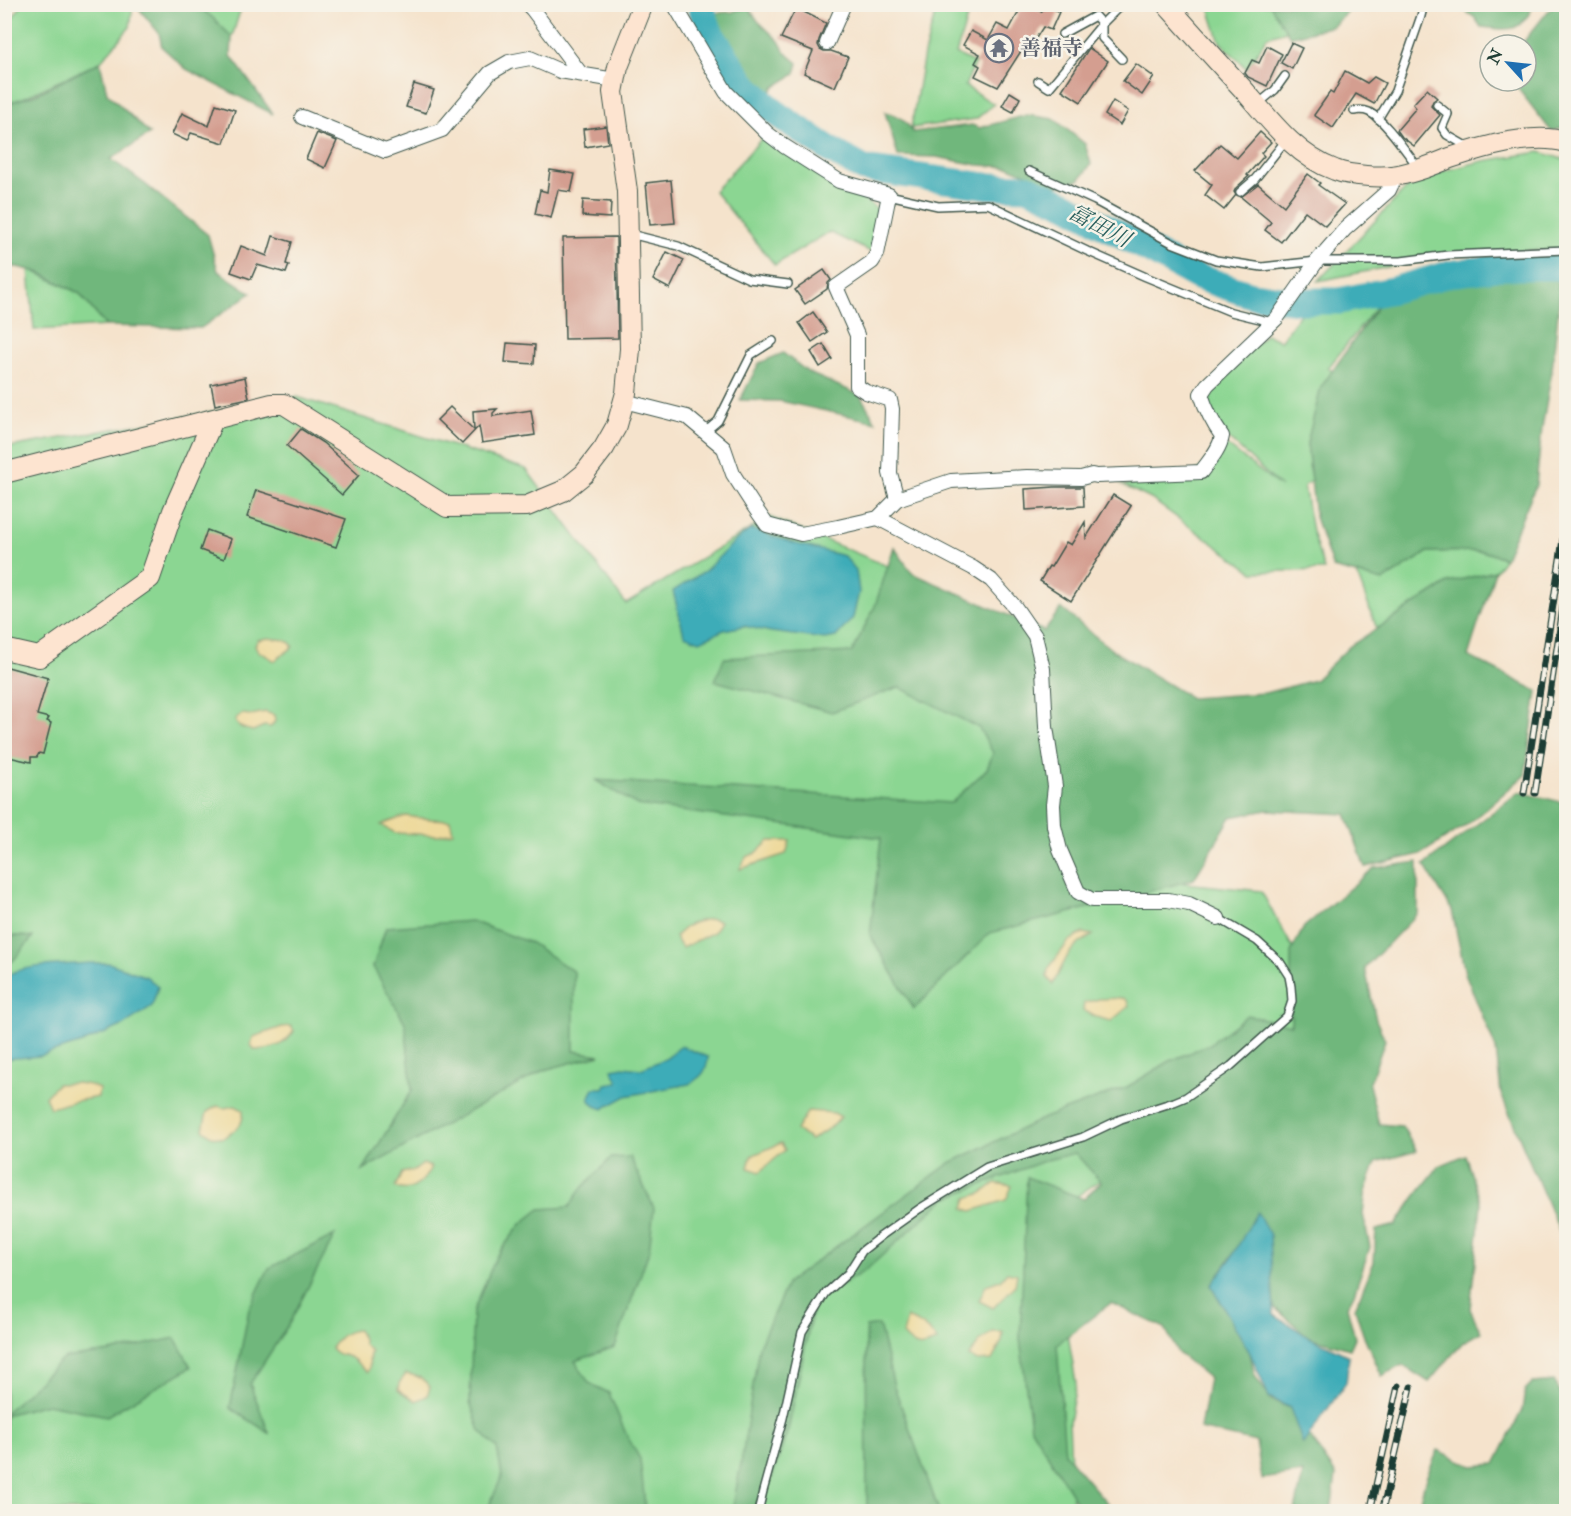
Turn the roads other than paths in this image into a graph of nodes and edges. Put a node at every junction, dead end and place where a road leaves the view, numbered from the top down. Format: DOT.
graph roads {
  1 [pos="527,4"];
  2 [pos="643,4"];
  3 [pos="674,4"];
  4 [pos="844,4"];
  5 [pos="1122,4"];
  6 [pos="1166,4"];
  7 [pos="1424,4"];
  8 [pos="1102,24"];
  9 [pos="1062,34"];
  10 [pos="827,44"];
  11 [pos="1122,59"];
  12 [pos="581,74"];
  13 [pos="1285,76"];
  14 [pos="615,80"];
  15 [pos="1038,81"];
  16 [pos="1257,105"];
  17 [pos="1437,105"];
  18 [pos="1354,111"];
  19 [pos="302,117"];
  20 [pos="1378,119"];
  21 [pos="1288,138"];
  22 [pos="1566,142"];
  23 [pos="1473,150"];
  24 [pos="1420,170"];
  25 [pos="1029,171"];
  26 [pos="1396,175"];
  27 [pos="1240,192"];
  28 [pos="889,195"];
  29 [pos="628,233"];
  30 [pos="1566,250"];
  31 [pos="1317,261"];
  32 [pos="788,284"];
  33 [pos="1274,320"];
  34 [pos="773,340"];
  35 [pos="624,401"];
  36 [pos="213,420"];
  37 [pos="705,432"];
  38 [pos="4,474"];
  39 [pos="897,499"];
  40 [pos="878,518"];
  41 [pos="4,649"];
  42 [pos="1218,918"];
  43 [pos="758,1512"];
  1 -- 12 [label="street"];
  2 -- 14 [label="street"];
  3 -- 28 [label="street"];
  4 -- 10 [label="street"];
  5 -- 8 [label="lane"];
  6 -- 16 [label="street"];
  7 -- 20 [label="lane"];
  8 -- 9 [label="lane"];
  8 -- 11 [label="lane"];
  8 -- 15 [label="lane"];
  12 -- 14 [label="street"];
  12 -- 19 [label="street"];
  13 -- 16 [label="lane"];
  14 -- 29 [label="street"];
  16 -- 21 [label="street"];
  17 -- 23 [label="lane"];
  18 -- 20 [label="lane"];
  20 -- 24 [label="lane"];
  21 -- 26 [label="street"];
  21 -- 27 [label="lane"];
  22 -- 23 [label="street"];
  23 -- 24 [label="street"];
  24 -- 26 [label="street"];
  25 -- 31 [label="lane"];
  26 -- 31 [label="street"];
  28 -- 33 [label="lane"];
  28 -- 39 [label="street"];
  29 -- 32 [label="lane"];
  29 -- 35 [label="street"];
  30 -- 31 [label="lane"];
  31 -- 33 [label="street"];
  33 -- 39 [label="street"];
  34 -- 37 [label="lane"];
  35 -- 36 [label="street"];
  35 -- 37 [label="street"];
  36 -- 38 [label="street"];
  36 -- 41 [label="street"];
  37 -- 40 [label="street"];
  39 -- 40 [label="street"];
  40 -- 42 [label="street"];
  42 -- 43 [label="lane"];
}
